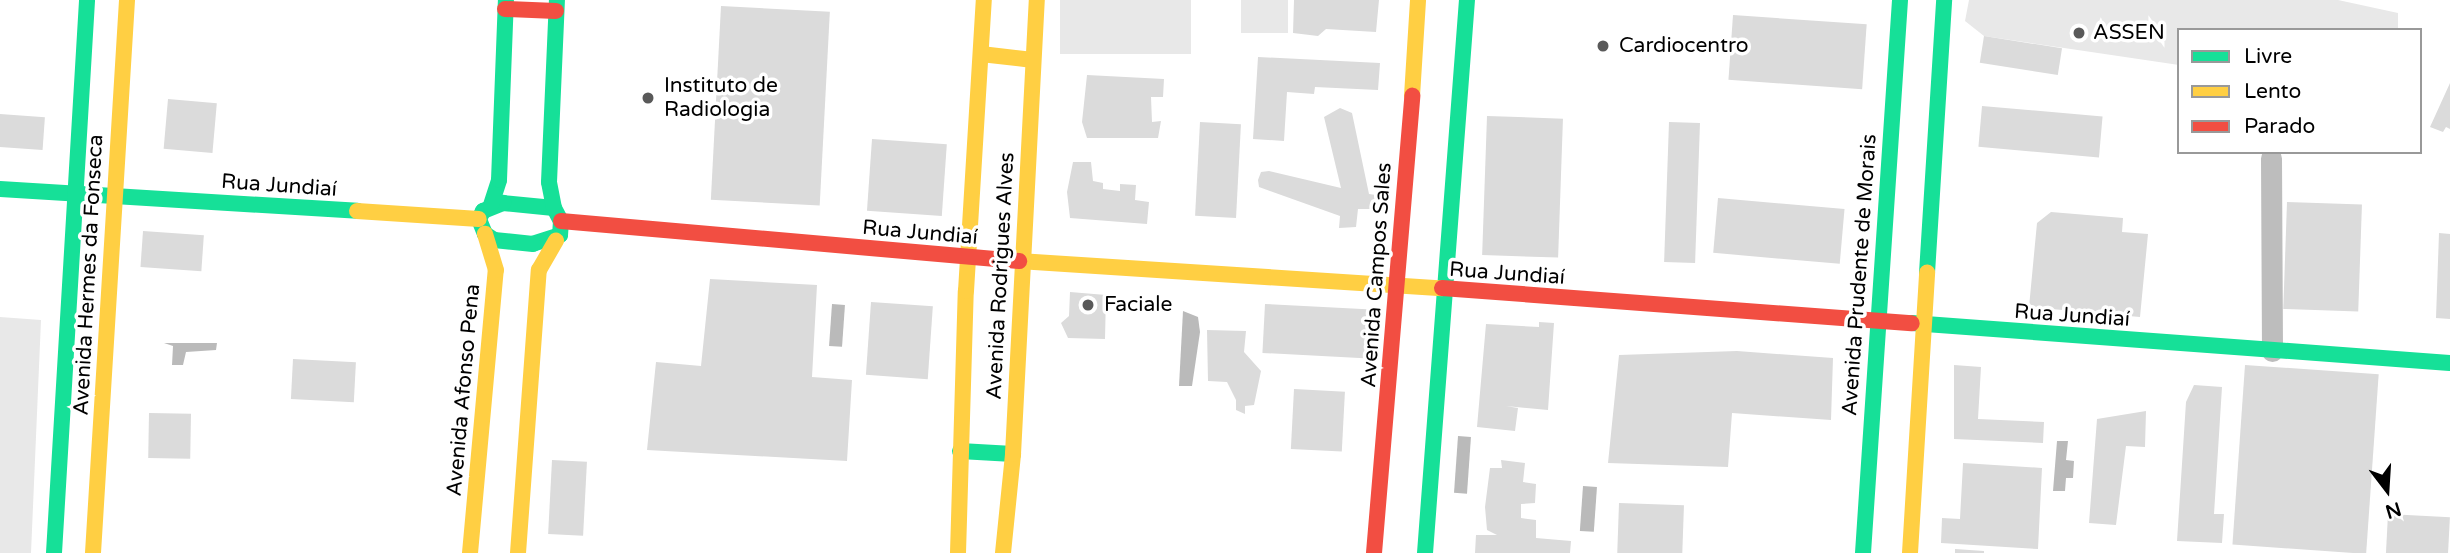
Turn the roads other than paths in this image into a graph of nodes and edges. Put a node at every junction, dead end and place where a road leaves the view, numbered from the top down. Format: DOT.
graph roads {
  1 [pos="87,0"];
  2 [pos="127,0"];
  3 [pos="984,0"];
  4 [pos="1037,0"];
  5 [pos="1418,0"];
  6 [pos="1467,0"];
  7 [pos="1900,0"];
  8 [pos="1944,0"];
  9 [pos="505,4"];
  10 [pos="556,6"];
  11 [pos="981,54"];
  12 [pos="1034,60"];
  13 [pos="2271,158"];
  14 [pos="0,189"];
  15 [pos="76,194"];
  16 [pos="114,197"];
  17 [pos="491,205"];
  18 [pos="557,215"];
  19 [pos="482,226"];
  20 [pos="556,240"];
  21 [pos="968,258"];
  22 [pos="1022,262"];
  23 [pos="1398,285"];
  24 [pos="1449,290"];
  25 [pos="1877,322"];
  26 [pos="1924,326"];
  27 [pos="2272,351"];
  28 [pos="2450,363"];
  29 [pos="960,451"];
  30 [pos="1013,454"];
  31 [pos="54,553"];
  32 [pos="93,553"];
  33 [pos="470,553"];
  34 [pos="519,553"];
  35 [pos="958,553"];
  36 [pos="1003,553"];
  37 [pos="1374,553"];
  38 [pos="1426,553"];
  39 [pos="1863,553"];
  40 [pos="1910,553"];
  1 -- 15 [label="main road, Avenida Hermes da Fonseca"];
  2 -- 16 [label="main road, Avenida Hermes da Fonseca"];
  3 -- 11 [label="main road, Avenida Rodrigues Alves"];
  4 -- 12 [label="main road, Avenida Rodrigues Alves"];
  5 -- 23 [label="main road, Avenida Campos Sales"];
  6 -- 24 [label="main road"];
  7 -- 25 [label="main road, Avenida Prudente de Morais"];
  8 -- 26 [label="main road"];
  9 -- 10 [label="main road"];
  9 -- 17 [label="main road"];
  10 -- 18 [label="main road"];
  11 -- 12 [label="main road"];
  11 -- 21 [label="main road, Avenida Rodrigues Alves"];
  12 -- 22 [label="main road, Avenida Rodrigues Alves"];
  13 -- 27 [label="street"];
  14 -- 15 [label="main road, Rua Jundiaí"];
  15 -- 16 [label="main road, Rua Jundiaí"];
  15 -- 31 [label="main road, Avenida Hermes da Fonseca"];
  16 -- 19 [label="main road, Rua Jundiaí"];
  16 -- 32 [label="main road, Avenida Hermes da Fonseca"];
  17 -- 18 [label="main road, Rua Jundiaí"];
  17 -- 19 [label="main road"];
  18 -- 20 [label="main road"];
  18 -- 21 [label="main road, Rua Jundiaí"];
  19 -- 20 [label="main road, Rua Jundiaí"];
  19 -- 33 [label="main road, Avenida Afonso Pena"];
  20 -- 34 [label="main road"];
  21 -- 22 [label="main road, Rua Jundiaí"];
  21 -- 29 [label="main road, Avenida Rodrigues Alves"];
  22 -- 23 [label="main road, Rua Jundiaí"];
  22 -- 30 [label="main road, Avenida Rodrigues Alves"];
  23 -- 24 [label="main road, Rua Jundiaí"];
  23 -- 37 [label="main road, Avenida Campos Sales"];
  24 -- 25 [label="main road, Rua Jundiaí"];
  24 -- 38 [label="main road"];
  25 -- 26 [label="main road, Rua Jundiaí"];
  25 -- 39 [label="main road, Avenida Prudente de Morais"];
  26 -- 27 [label="main road, Rua Jundiaí"];
  26 -- 40 [label="main road"];
  27 -- 28 [label="main road, Rua Jundiaí"];
  29 -- 30 [label="main road"];
  29 -- 35 [label="main road, Avenida Rodrigues Alves"];
  30 -- 36 [label="main road, Avenida Rodrigues Alves"];
}
